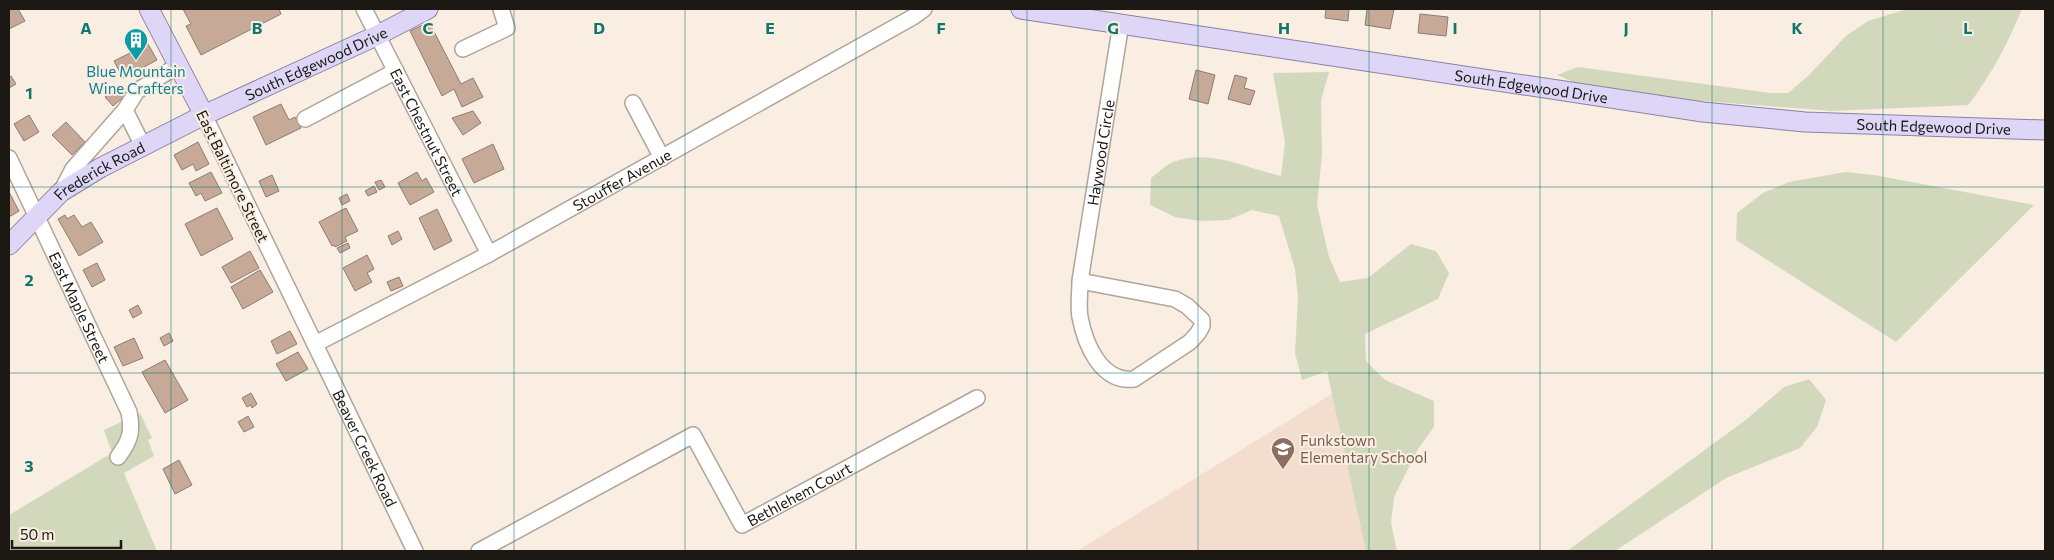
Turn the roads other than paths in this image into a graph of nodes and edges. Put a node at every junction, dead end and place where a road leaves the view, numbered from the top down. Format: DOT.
graph roads {
  1 [pos="149,9"];
  2 [pos="364,9"];
  3 [pos="428,9"];
  4 [pos="501,9"];
  5 [pos="924,9"];
  6 [pos="1020,9"];
  7 [pos="1121,23"];
  8 [pos="378,35"];
  9 [pos="463,49"];
  10 [pos="177,66"];
  11 [pos="396,70"];
  12 [pos="633,103"];
  13 [pos="125,110"];
  14 [pos="204,115"];
  15 [pos="306,119"];
  16 [pos="2045,130"];
  17 [pos="144,146"];
  18 [pos="9,158"];
  19 [pos="662,158"];
  20 [pos="61,192"];
  21 [pos="37,216"];
  22 [pos="9,245"];
  23 [pos="489,254"];
  24 [pos="1080,281"];
  25 [pos="315,344"];
  26 [pos="977,398"];
  27 [pos="118,457"];
  28 [pos="415,551"];
  29 [pos="479,551"];
  1 -- 10 [label="main road, East Baltimore Street"];
  2 -- 8 [label="street, East Chestnut Street"];
  3 -- 8 [label="main road, South Edgewood Drive"];
  4 -- 9 [label="street"];
  5 -- 19 [label="street, Stouffer Avenue"];
  6 -- 7 [label="main road, South Edgewood Drive"];
  7 -- 16 [label="main road, South Edgewood Drive"];
  7 -- 24 [label="street, Haywood Circle"];
  8 -- 11 [label="street, East Chestnut Street"];
  8 -- 14 [label="main road, South Edgewood Drive"];
  10 -- 13 [label="street"];
  10 -- 14 [label="main road, East Baltimore Street"];
  11 -- 15 [label="street"];
  11 -- 23 [label="street, East Chestnut Street"];
  12 -- 19 [label="street"];
  13 -- 17 [label="street"];
  13 -- 20 [label="street"];
  14 -- 17 [label="main road, Frederick Road"];
  14 -- 25 [label="street, East Baltimore Street"];
  17 -- 20 [label="main road, Frederick Road"];
  18 -- 21 [label="street, East Maple Street"];
  19 -- 23 [label="street, Stouffer Avenue"];
  20 -- 21 [label="main road, Frederick Road"];
  21 -- 22 [label="main road, Frederick Road"];
  21 -- 27 [label="street, East Maple Street"];
  23 -- 25 [label="street, Stouffer Avenue"];
  24 -- 24 [label="street, Haywood Circle"];
  25 -- 28 [label="street, Beaver Creek Road"];
  26 -- 29 [label="street, Bethlehem Court"];
}
